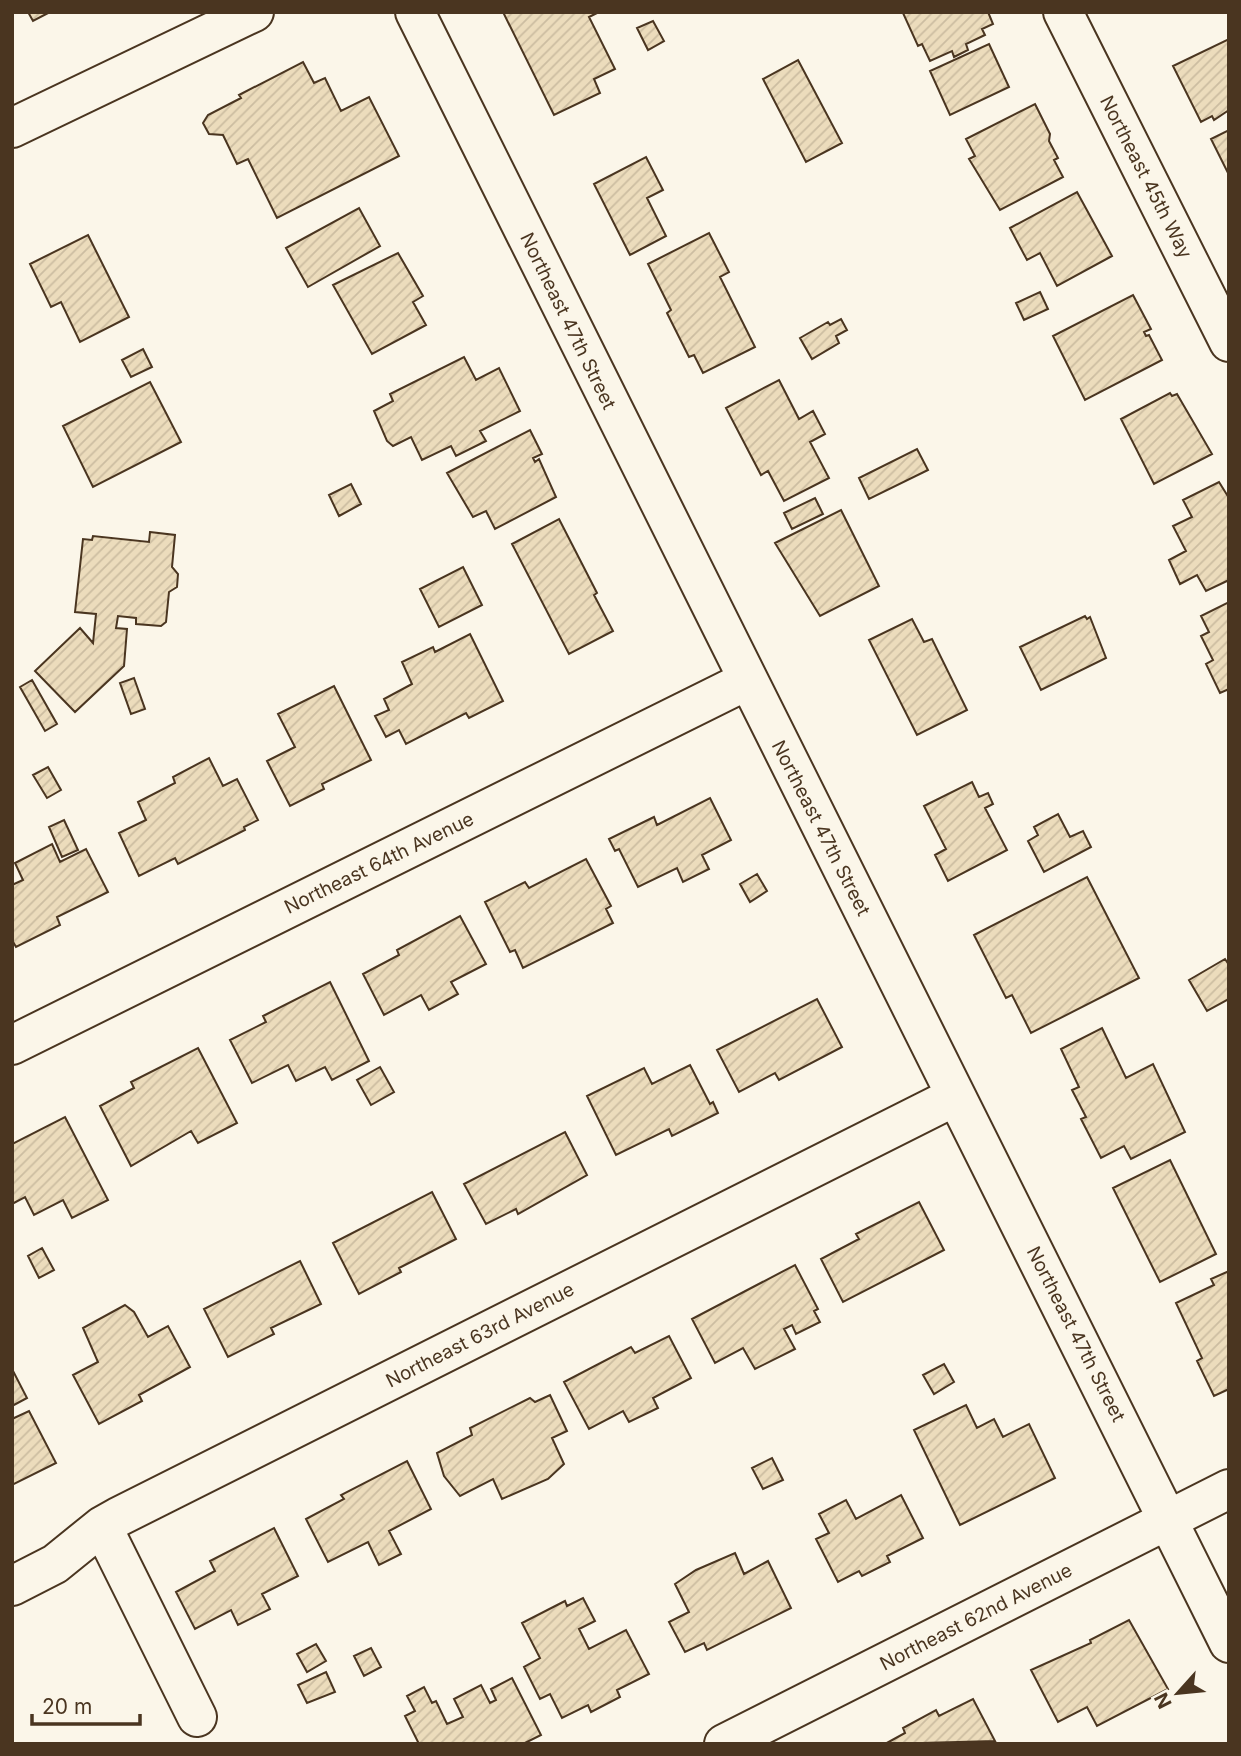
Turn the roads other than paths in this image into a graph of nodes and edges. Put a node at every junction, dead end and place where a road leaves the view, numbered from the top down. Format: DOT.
graph roads {
  1 [pos="254,12"];
  2 [pos="415,12"];
  3 [pos="1063,12"];
  4 [pos="210,22"];
  5 [pos="16,118"];
  6 [pos="1229,342"];
  7 [pos="746,681"];
  8 [pos="12,1045"];
  9 [pos="956,1096"];
  10 [pos="1229,1489"];
  11 [pos="1168,1520"];
  12 [pos="102,1526"];
  13 [pos="12,1586"];
  14 [pos="1229,1643"];
  15 [pos="206,1731"];
  16 [pos="724,1744"];
  1 -- 4 [label="street"];
  2 -- 7 [label="street, Northeast 47th Street"];
  3 -- 6 [label="street, Northeast 45th Way"];
  4 -- 5 [label="street"];
  7 -- 8 [label="street, Northeast 64th Avenue"];
  7 -- 9 [label="street, Northeast 47th Street"];
  9 -- 11 [label="street, Northeast 47th Street"];
  9 -- 12 [label="street, Northeast 63rd Avenue"];
  10 -- 11 [label="street, Northeast 62nd Avenue"];
  11 -- 14 [label="street, Northeast 47th Street"];
  11 -- 16 [label="street, Northeast 62nd Avenue"];
  12 -- 13 [label="street, Northeast 63rd Avenue"];
  12 -- 15 [label="street"];
}
